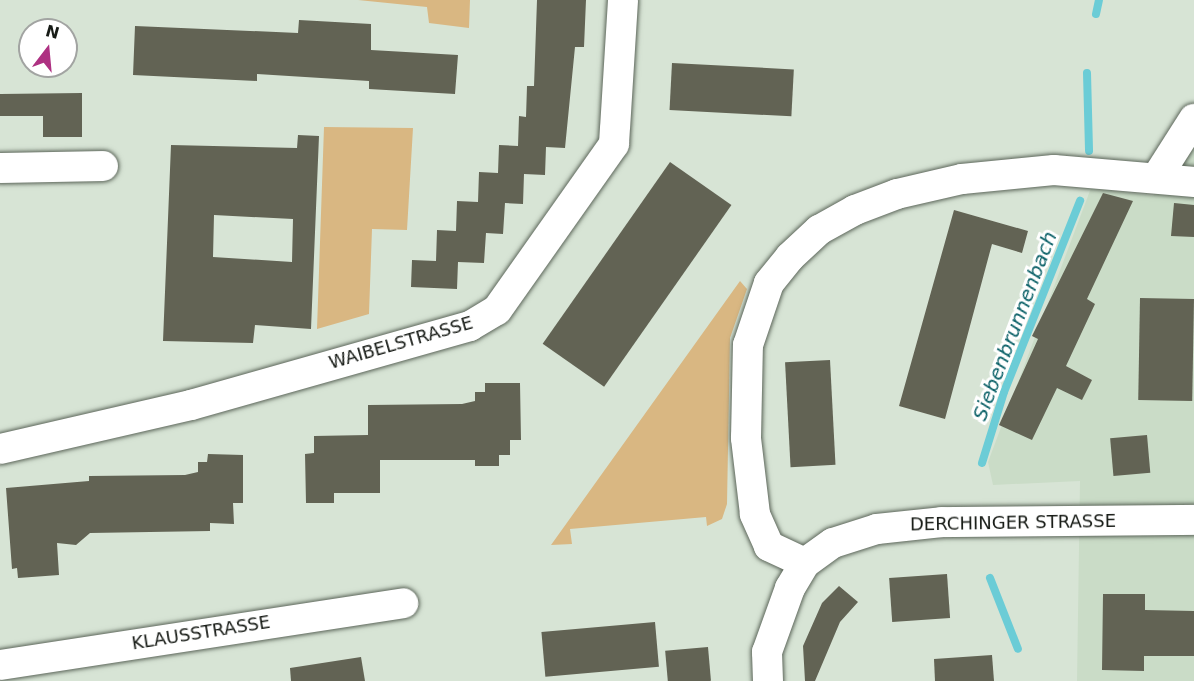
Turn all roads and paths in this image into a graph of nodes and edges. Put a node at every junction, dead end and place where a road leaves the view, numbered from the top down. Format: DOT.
graph roads {
  1 [pos="623,0"];
  2 [pos="1194,119"];
  3 [pos="103,166"];
  4 [pos="0,168"];
  5 [pos="1157,177"];
  6 [pos="1194,182"];
  7 [pos="0,449"];
  8 [pos="1194,520"];
  9 [pos="805,563"];
  10 [pos="403,603"];
  11 [pos="0,665"];
  12 [pos="768,681"];
  1 -- 7 [label="street, WAIBELSTRASSE"];
  2 -- 5 [label="street"];
  3 -- 4 [label="street"];
  5 -- 6 [label="street"];
  5 -- 9 [label="street"];
  8 -- 9 [label="street, DERCHINGER STRASSE"];
  9 -- 12 [label="street, DERCHINGER STRASSE"];
  10 -- 11 [label="street, KLAUSSTRASSE"];
}
